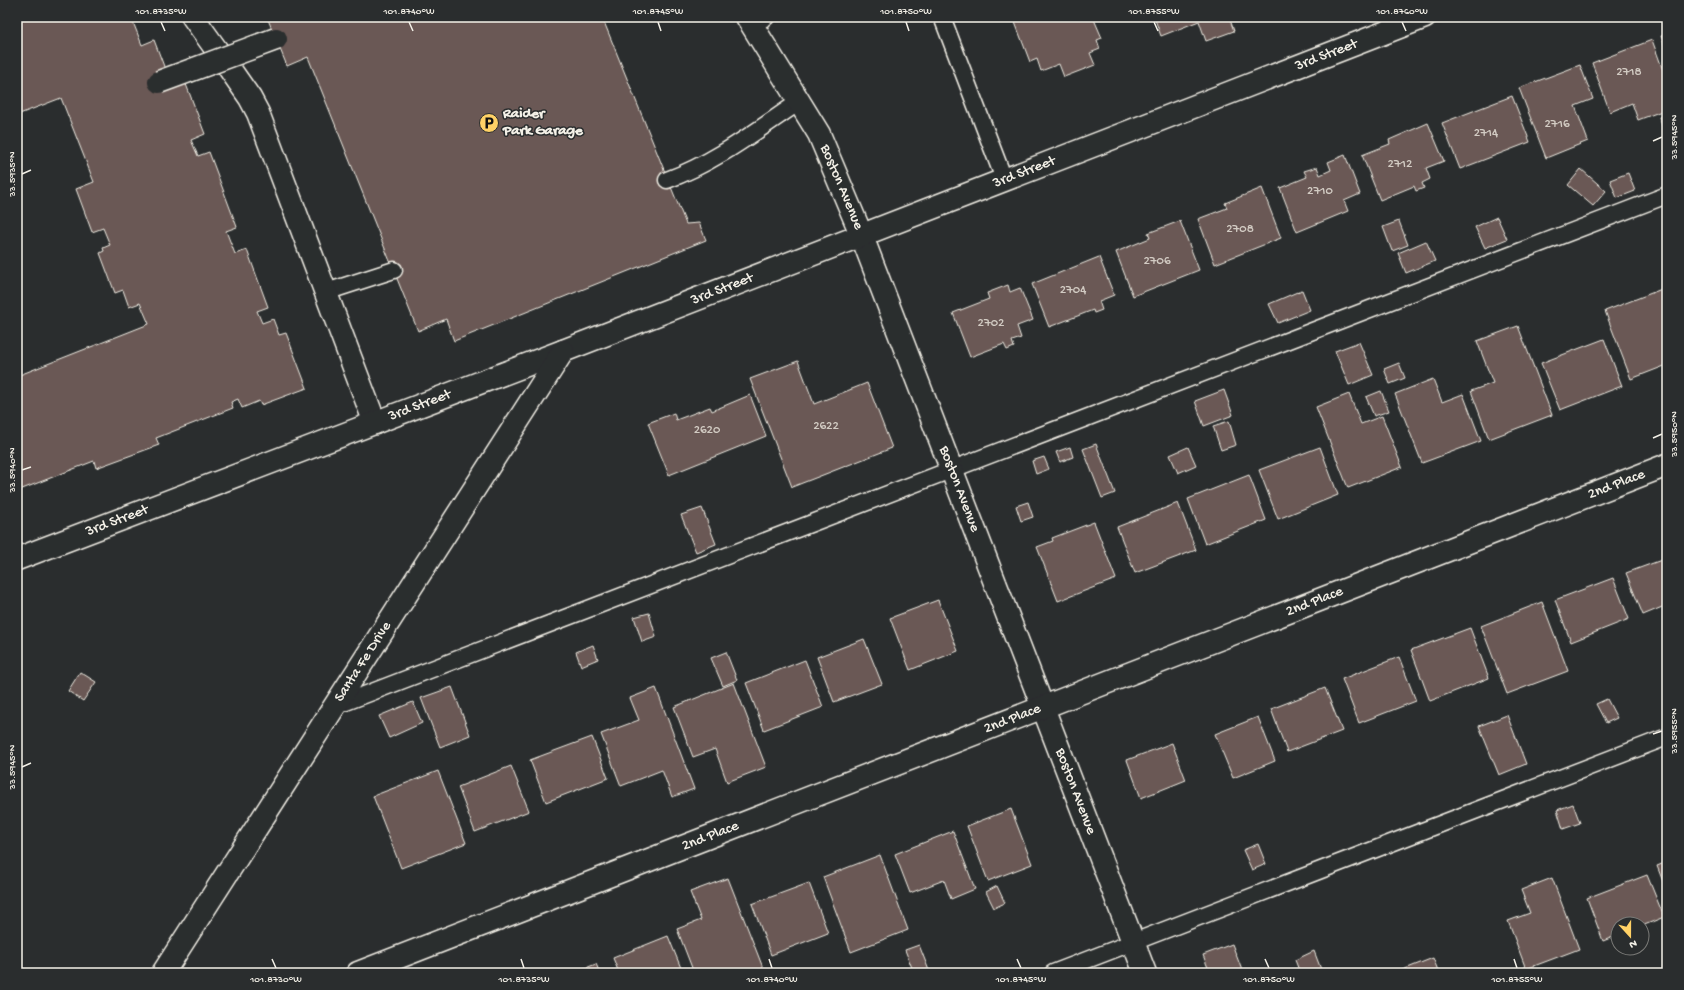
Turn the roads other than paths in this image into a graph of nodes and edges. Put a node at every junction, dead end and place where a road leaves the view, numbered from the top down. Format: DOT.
graph roads {
  1 [pos="193,17"];
  2 [pos="942,17"];
  3 [pos="1426,17"];
  4 [pos="755,20"];
  5 [pos="276,39"];
  6 [pos="160,82"];
  7 [pos="799,102"];
  8 [pos="1004,179"];
  9 [pos="668,180"];
  10 [pos="1667,195"];
  11 [pos="861,234"];
  12 [pos="394,270"];
  13 [pos="326,292"];
  14 [pos="563,350"];
  15 [pos="374,423"];
  16 [pos="1667,465"];
  17 [pos="951,470"];
  18 [pos="17,559"];
  19 [pos="333,707"];
  20 [pos="1042,707"];
  21 [pos="1667,737"];
  22 [pos="1133,942"];
  23 [pos="163,973"];
  24 [pos="358,973"];
  25 [pos="1053,973"];
  26 [pos="1145,973"];
  1 -- 13 [label="street"];
  2 -- 8 [label="lane"];
  3 -- 8 [label="street, 3rd Street"];
  4 -- 7 [label="street, Boston Avenue"];
  5 -- 6 [label="street, bridge"];
  7 -- 9 [label="lane"];
  7 -- 11 [label="street, Boston Avenue"];
  8 -- 11 [label="street, 3rd Street"];
  10 -- 17 [label="lane"];
  11 -- 14 [label="street, 3rd Street"];
  11 -- 17 [label="street, Boston Avenue"];
  12 -- 13 [label="lane"];
  13 -- 15 [label="street"];
  14 -- 15 [label="street, 3rd Street"];
  14 -- 19 [label="street, Santa Fe Drive"];
  15 -- 18 [label="street, 3rd Street"];
  16 -- 20 [label="street, 2nd Place"];
  17 -- 19 [label="lane"];
  17 -- 20 [label="street, Boston Avenue"];
  19 -- 23 [label="street, Santa Fe Drive"];
  20 -- 22 [label="street, Boston Avenue"];
  20 -- 24 [label="street, 2nd Place"];
  21 -- 22 [label="lane"];
  22 -- 25 [label="lane"];
  22 -- 26 [label="street, Boston Avenue"];
}
